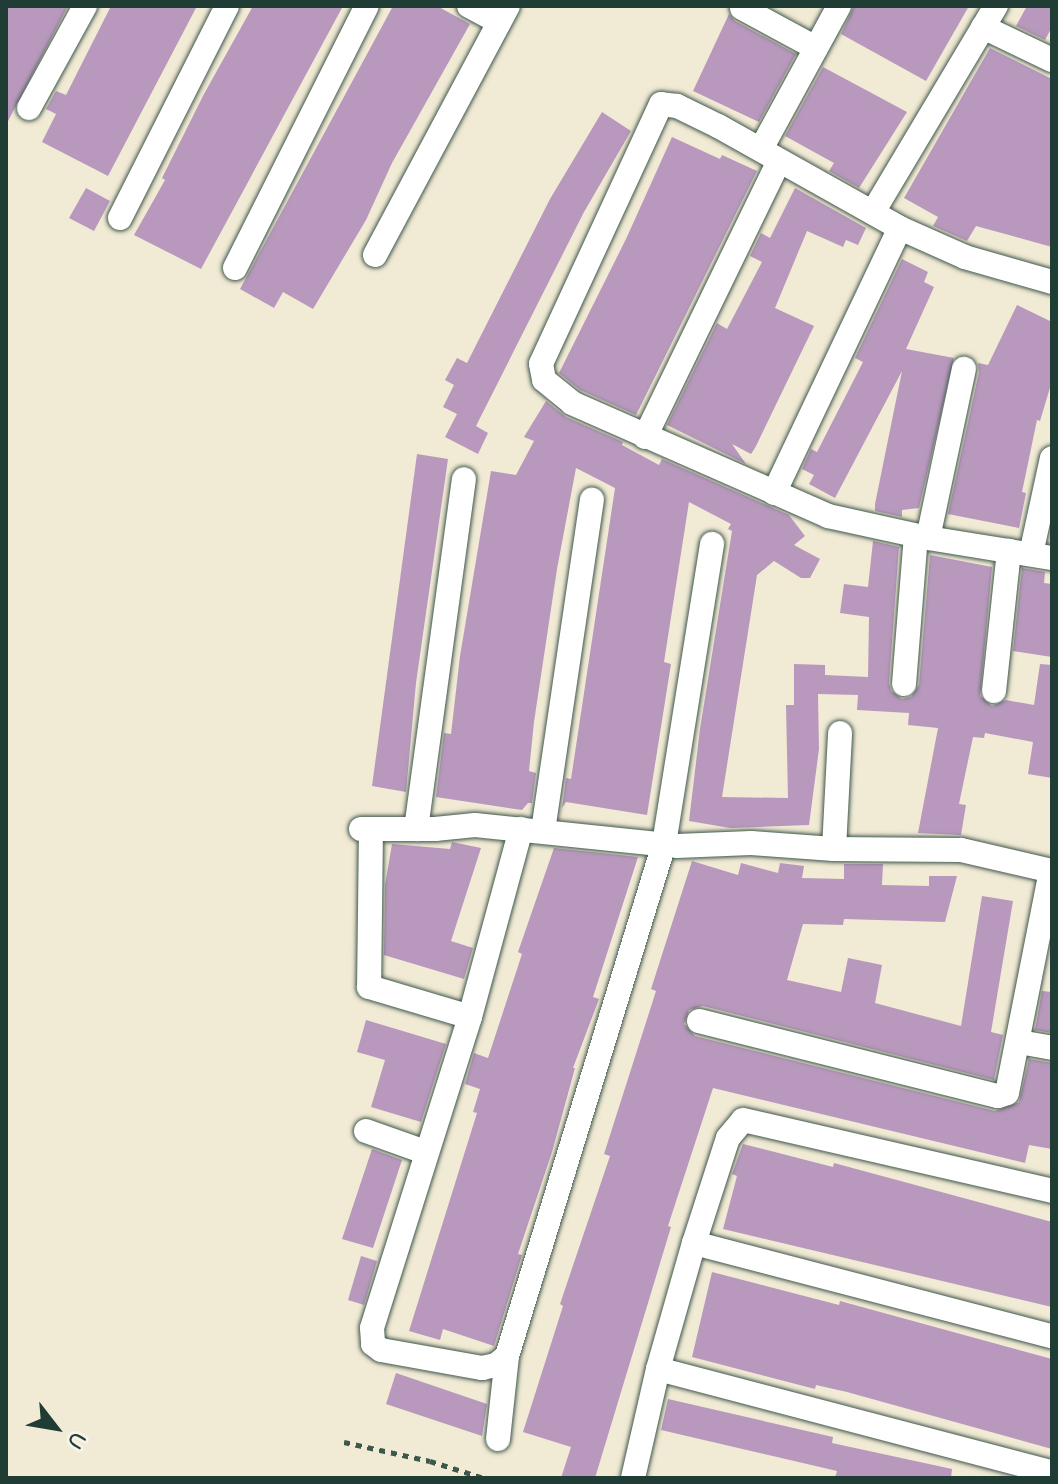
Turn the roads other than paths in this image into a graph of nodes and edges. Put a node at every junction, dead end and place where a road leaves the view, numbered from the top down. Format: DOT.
graph roads {
  1 [pos="85,6"];
  2 [pos="227,6"];
  3 [pos="367,6"];
  4 [pos="469,6"];
  5 [pos="839,6"];
  6 [pos="742,8"];
  7 [pos="504,14"];
  8 [pos="989,16"];
  9 [pos="816,48"];
  10 [pos="1052,60"];
  11 [pos="29,108"];
  12 [pos="770,155"];
  13 [pos="873,212"];
  14 [pos="120,218"];
  15 [pos="900,228"];
  16 [pos="375,255"];
  17 [pos="235,268"];
  18 [pos="1052,282"];
  19 [pos="964,369"];
  20 [pos="645,437"];
  21 [pos="1052,458"];
  22 [pos="464,479"];
  23 [pos="774,493"];
  24 [pos="592,500"];
  25 [pos="922,537"];
  26 [pos="712,544"];
  27 [pos="1031,554"];
  28 [pos="904,684"];
  29 [pos="994,691"];
  30 [pos="840,733"];
  31 [pos="416,829"];
  32 [pos="532,830"];
  33 [pos="663,845"];
  34 [pos="834,849"];
  35 [pos="1052,871"];
  36 [pos="470,1017"];
  37 [pos="699,1021"];
  38 [pos="1019,1042"];
  39 [pos="1052,1048"];
  40 [pos="366,1131"];
  41 [pos="425,1152"];
  42 [pos="1052,1191"];
  43 [pos="694,1243"];
  44 [pos="1052,1336"];
  45 [pos="507,1356"];
  46 [pos="658,1369"];
  47 [pos="498,1439"];
  48 [pos="1052,1472"];
  49 [pos="633,1478"];
  1 -- 11 [label="street"];
  2 -- 14 [label="street"];
  3 -- 17 [label="street"];
  4 -- 7 [label="street"];
  5 -- 9 [label="street"];
  6 -- 9 [label="street"];
  7 -- 16 [label="street"];
  8 -- 10 [label="street"];
  8 -- 13 [label="street"];
  9 -- 12 [label="street"];
  12 -- 13 [label="street"];
  12 -- 20 [label="street"];
  12 -- 20 [label="street"];
  13 -- 15 [label="street"];
  15 -- 18 [label="street"];
  15 -- 23 [label="street"];
  19 -- 25 [label="street"];
  20 -- 23 [label="street"];
  21 -- 27 [label="street"];
  22 -- 31 [label="street"];
  23 -- 25 [label="street"];
  24 -- 32 [label="street"];
  25 -- 27 [label="street"];
  25 -- 28 [label="street"];
  26 -- 33 [label="street"];
  27 -- 29 [label="street"];
  30 -- 34 [label="street"];
  31 -- 32 [label="street"];
  31 -- 36 [label="street"];
  32 -- 33 [label="street"];
  32 -- 36 [label="street"];
  33 -- 34 [label="street"];
  33 -- 45 [label="street"];
  34 -- 35 [label="street"];
  35 -- 38 [label="street"];
  36 -- 41 [label="street"];
  37 -- 38 [label="street"];
  38 -- 39 [label="street"];
  40 -- 41 [label="street"];
  41 -- 45 [label="street"];
  42 -- 43 [label="street"];
  43 -- 44 [label="street"];
  43 -- 46 [label="street"];
  45 -- 47 [label="street"];
  46 -- 48 [label="street"];
  46 -- 49 [label="street"];
}
